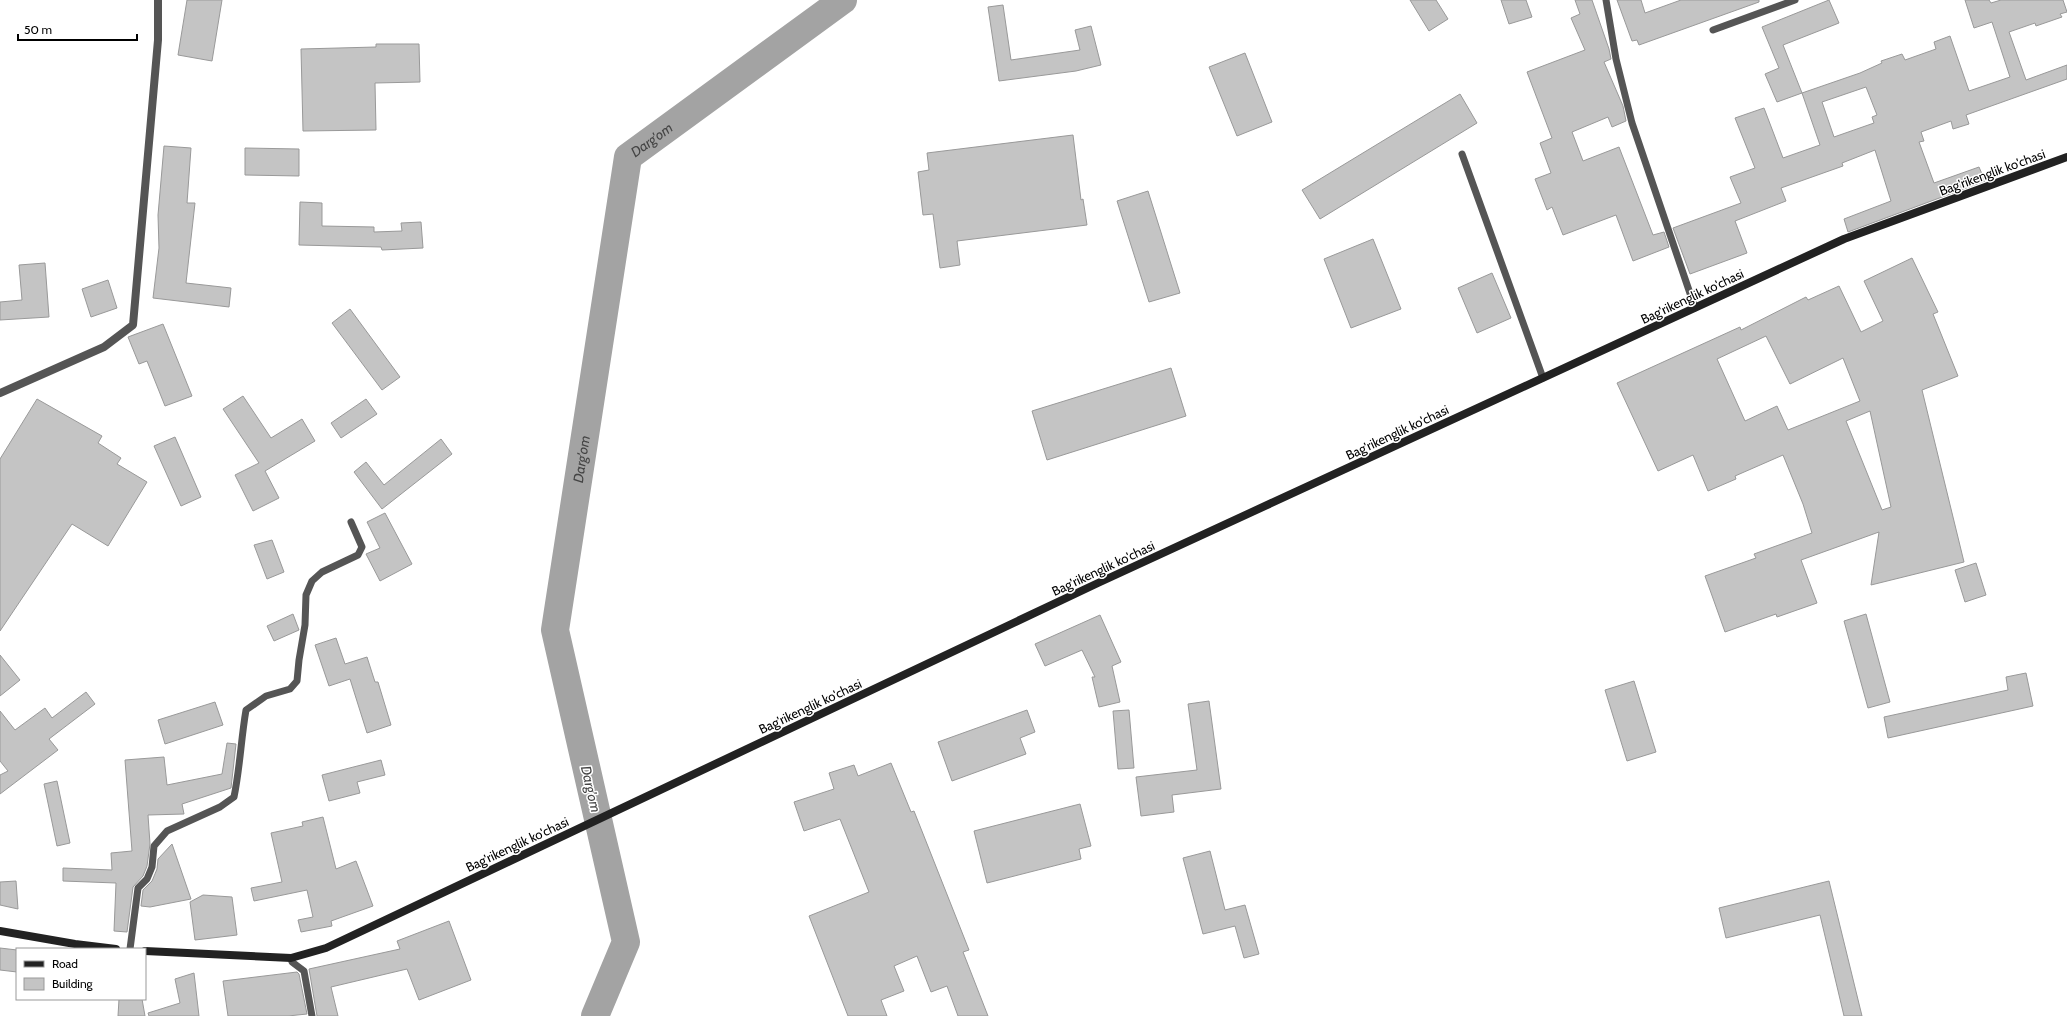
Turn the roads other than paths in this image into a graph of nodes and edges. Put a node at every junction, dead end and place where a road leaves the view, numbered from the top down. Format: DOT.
graph roads {
  1 [pos="158,0"];
  2 [pos="1606,0"];
  3 [pos="1795,0"];
  4 [pos="1713,30"];
  5 [pos="1462,154"];
  6 [pos="2067,157"];
  7 [pos="1695,308"];
  8 [pos="1543,378"];
  9 [pos="0,393"];
  10 [pos="351,522"];
  11 [pos="0,931"];
  12 [pos="108,948"];
  13 [pos="130,948"];
  14 [pos="146,951"];
  15 [pos="291,958"];
  16 [pos="312,1016"];
  1 -- 9 [label="street"];
  2 -- 7 [label="lane"];
  3 -- 4 [label="lane"];
  5 -- 8 [label="lane"];
  6 -- 7 [label="main road, Bag'rikenglik ko'chasi"];
  7 -- 8 [label="main road, Bag'rikenglik ko'chasi"];
  8 -- 15 [label="main road, Bag'rikenglik ko'chasi"];
  10 -- 13 [label="lane"];
  11 -- 12 [label="main road"];
  14 -- 15 [label="main road, Bag'rikenglik ko'chasi"];
  15 -- 16 [label="lane"];
}
